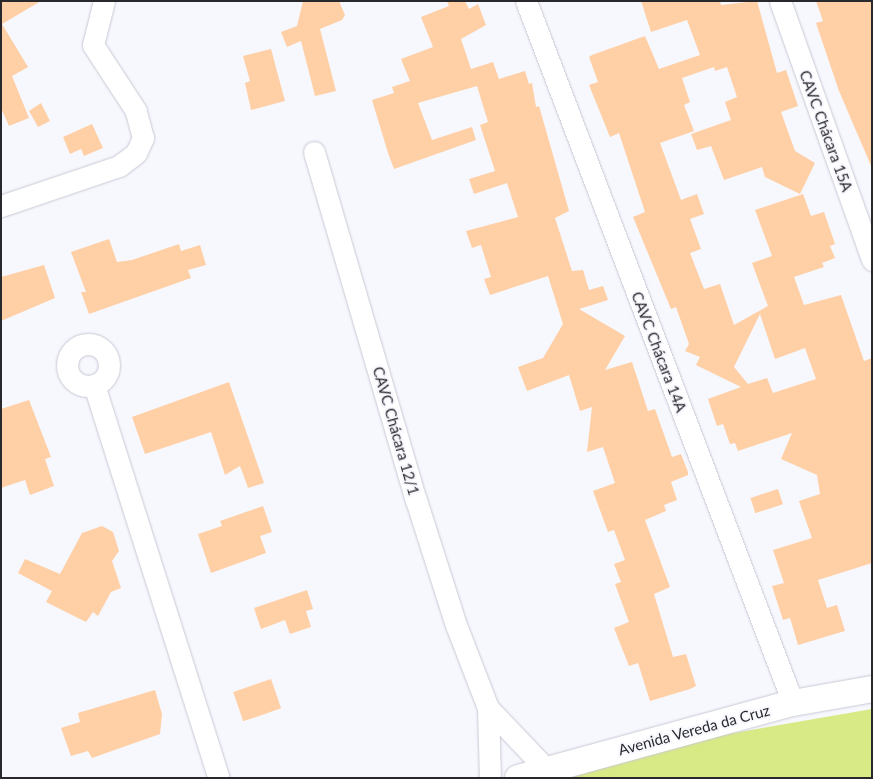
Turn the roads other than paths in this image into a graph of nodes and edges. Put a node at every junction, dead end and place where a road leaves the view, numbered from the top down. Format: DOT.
graph roads {
  1 [pos="104,1"];
  2 [pos="526,1"];
  3 [pos="780,1"];
  4 [pos="314,152"];
  5 [pos="1,206"];
  6 [pos="872,260"];
  7 [pos="81,340"];
  8 [pos="872,689"];
  9 [pos="793,703"];
  10 [pos="488,708"];
  11 [pos="546,769"];
  12 [pos="219,778"];
  13 [pos="490,778"];
  14 [pos="518,778"];
  1 -- 5 [label="street"];
  2 -- 9 [label="street, CAVC Chácara 14A"];
  3 -- 6 [label="street, CAVC Chácara 15A"];
  4 -- 10 [label="street, CAVC Chácara 12/1"];
  7 -- 12 [label="street"];
  8 -- 9 [label="street, Avenida Vereda da Cruz"];
  9 -- 11 [label="street, Avenida Vereda da Cruz"];
  10 -- 11 [label="street, CAVC Chácara 12/1"];
  10 -- 13 [label="street, CAVC Chácara 12/1"];
  11 -- 14 [label="street, Avenida Vereda da Cruz"];
}
